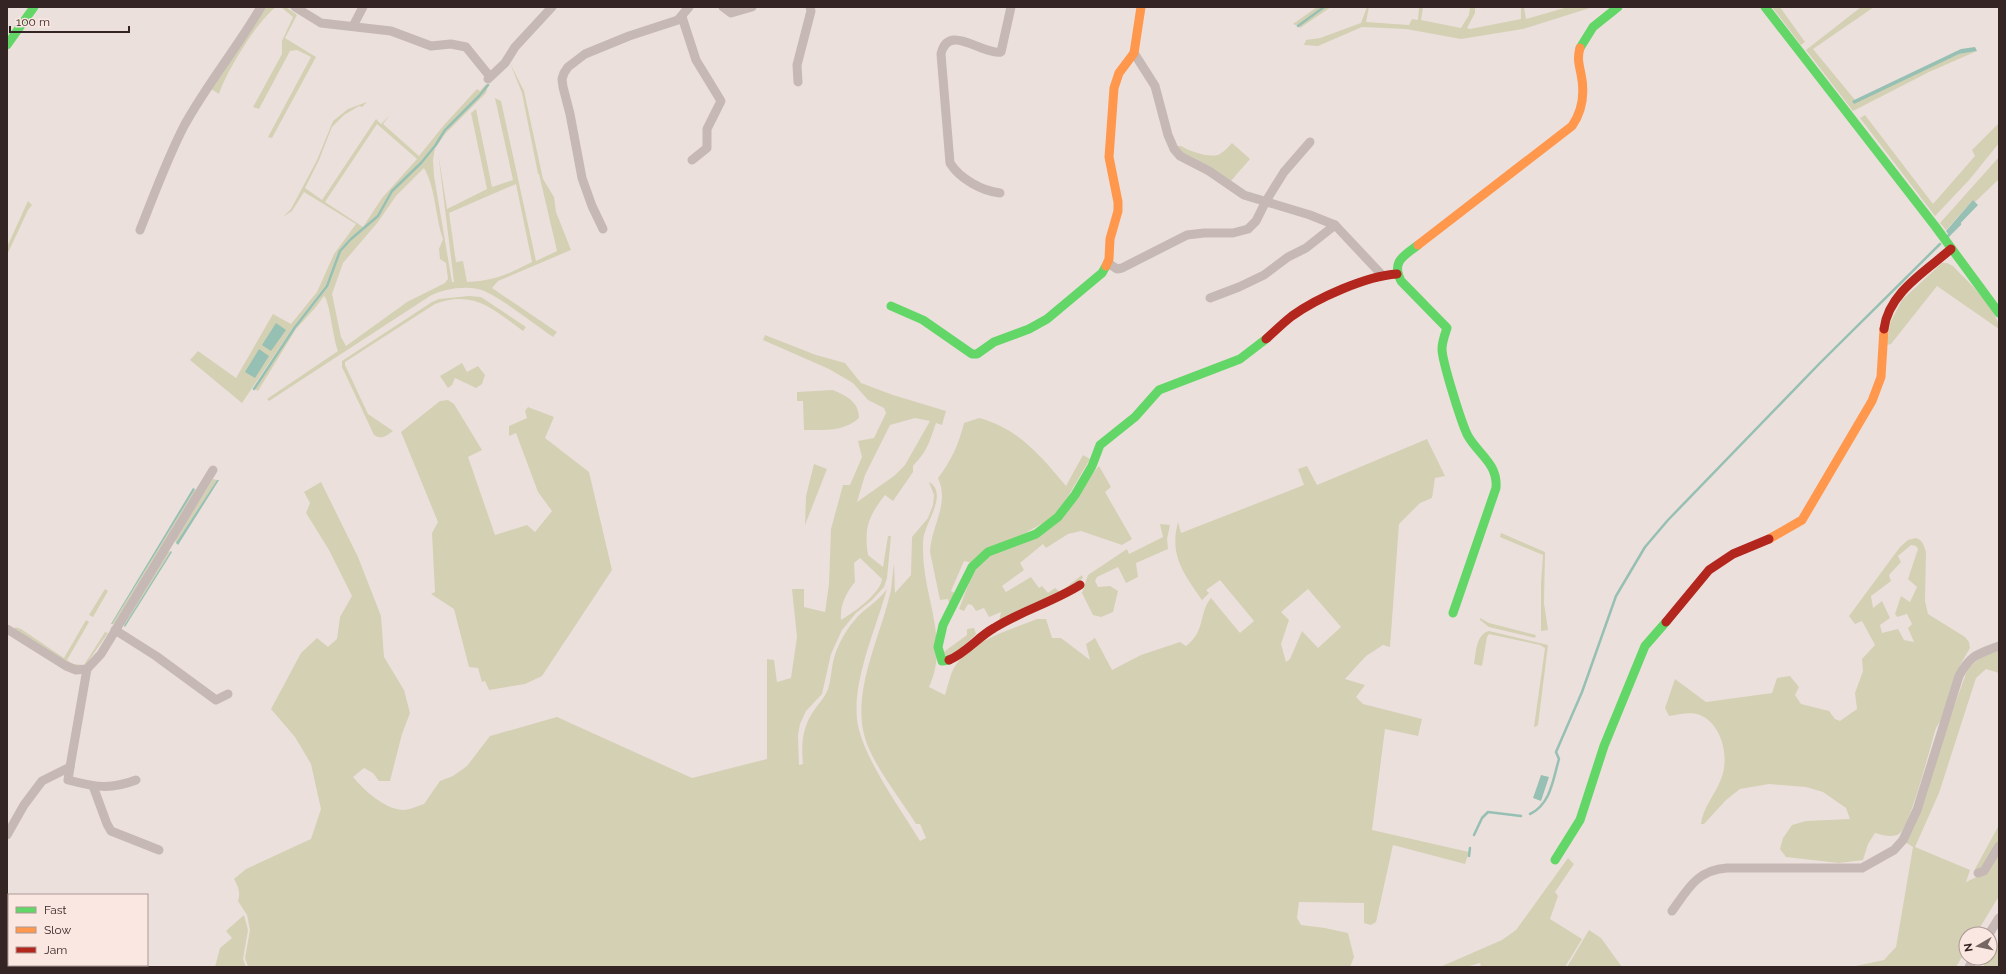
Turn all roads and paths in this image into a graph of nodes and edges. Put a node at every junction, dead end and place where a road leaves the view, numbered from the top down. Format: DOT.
graph roads {
  1 [pos="34,7"];
  2 [pos="260,7"];
  3 [pos="295,7"];
  4 [pos="363,7"];
  5 [pos="552,7"];
  6 [pos="689,7"];
  7 [pos="723,7"];
  8 [pos="752,7"];
  9 [pos="810,7"];
  10 [pos="1011,7"];
  11 [pos="1140,7"];
  12 [pos="1618,7"];
  13 [pos="1765,7"];
  14 [pos="682,17"];
  15 [pos="353,26"];
  16 [pos="7,45"];
  17 [pos="1134,54"];
  18 [pos="798,82"];
  19 [pos="1310,142"];
  20 [pos="692,160"];
  21 [pos="1000,193"];
  22 [pos="1266,201"];
  23 [pos="1335,225"];
  24 [pos="603,229"];
  25 [pos="140,230"];
  26 [pos="1951,249"];
  27 [pos="1108,264"];
  28 [pos="1396,274"];
  29 [pos="1382,275"];
  30 [pos="1210,298"];
  31 [pos="891,306"];
  32 [pos="1999,314"];
  33 [pos="213,470"];
  34 [pos="1080,585"];
  35 [pos="1453,613"];
  36 [pos="7,629"];
  37 [pos="115,630"];
  38 [pos="1999,646"];
  39 [pos="87,669"];
  40 [pos="228,694"];
  41 [pos="70,767"];
  42 [pos="136,780"];
  43 [pos="93,786"];
  44 [pos="7,834"];
  45 [pos="1999,846"];
  46 [pos="159,850"];
  47 [pos="1555,860"];
  48 [pos="1978,873"];
  49 [pos="1672,911"];
  1 -- 16 [label="street"];
  2 -- 25 [label="street"];
  3 -- 15 [label="street"];
  4 -- 15 [label="street"];
  5 -- 15 [label="street"];
  6 -- 14 [label="street"];
  7 -- 8 [label="street"];
  9 -- 18 [label="street"];
  10 -- 21 [label="street"];
  11 -- 17 [label="street"];
  12 -- 28 [label="street"];
  13 -- 26 [label="street"];
  14 -- 20 [label="street"];
  14 -- 24 [label="street"];
  17 -- 22 [label="street"];
  17 -- 27 [label="street"];
  19 -- 22 [label="street"];
  22 -- 23 [label="street"];
  22 -- 27 [label="street"];
  23 -- 29 [label="street"];
  23 -- 30 [label="street"];
  26 -- 32 [label="street"];
  26 -- 47 [label="street"];
  27 -- 31 [label="street"];
  28 -- 29 [label="street"];
  28 -- 35 [label="street"];
  29 -- 34 [label="street"];
  33 -- 37 [label="street"];
  36 -- 39 [label="street"];
  37 -- 39 [label="street"];
  37 -- 40 [label="street"];
  38 -- 49 [label="street"];
  39 -- 41 [label="street"];
  41 -- 43 [label="street"];
  41 -- 44 [label="street"];
  42 -- 43 [label="street"];
  43 -- 46 [label="street"];
  45 -- 48 [label="street"];
}
